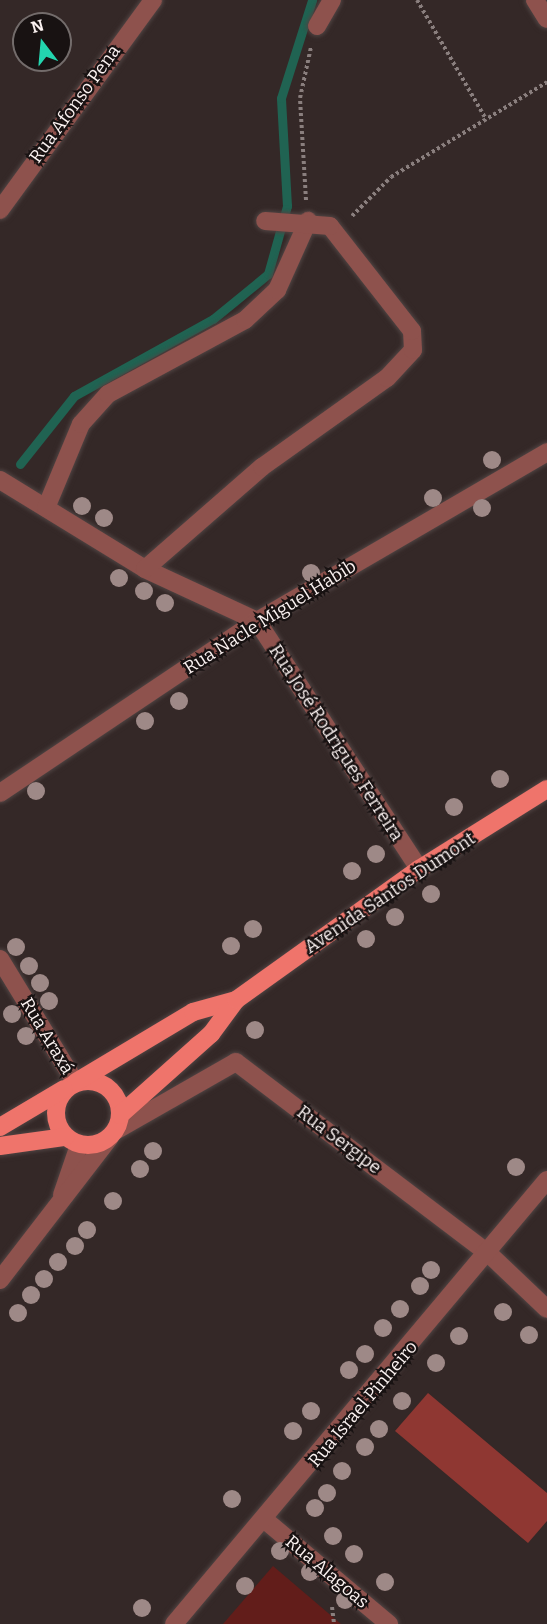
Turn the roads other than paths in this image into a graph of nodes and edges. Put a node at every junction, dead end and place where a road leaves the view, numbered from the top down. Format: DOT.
graph roads {
  1 [pos="153,0"];
  2 [pos="332,0"];
  3 [pos="535,0"];
  4 [pos="547,19"];
  5 [pos="317,26"];
  6 [pos="0,210"];
  7 [pos="265,221"];
  8 [pos="308,221"];
  9 [pos="547,452"];
  10 [pos="0,480"];
  11 [pos="46,508"];
  12 [pos="145,569"];
  13 [pos="257,621"];
  14 [pos="547,789"];
  15 [pos="0,793"];
  16 [pos="419,869"];
  17 [pos="0,959"];
  18 [pos="236,1000"];
  19 [pos="72,1085"];
  20 [pos="0,1127"];
  21 [pos="115,1127"];
  22 [pos="72,1141"];
  23 [pos="0,1146"];
  24 [pos="547,1180"];
  25 [pos="56,1214"];
  26 [pos="488,1254"];
  27 [pos="0,1280"];
  28 [pos="547,1308"];
  29 [pos="265,1520"];
  30 [pos="174,1624"];
  31 [pos="389,1624"];
  1 -- 6 [label="street, Rua Afonso Pena"];
  2 -- 5 [label="street"];
  3 -- 4 [label="street"];
  7 -- 8 [label="street"];
  8 -- 11 [label="street"];
  8 -- 12 [label="street"];
  9 -- 13 [label="street, Rua Nacle Miguel Habib"];
  10 -- 11 [label="street"];
  11 -- 12 [label="street"];
  12 -- 13 [label="street"];
  13 -- 15 [label="street, Rua Nacle Miguel Habib"];
  13 -- 16 [label="street, Rua José Rodrigues Ferreira"];
  14 -- 16 [label="main road, Avenida Santos Dumont"];
  16 -- 18 [label="main road, Avenida Santos Dumont"];
  17 -- 19 [label="street, Rua Araxá"];
  18 -- 19 [label="main road, Avenida Santos Dumont"];
  18 -- 21 [label="main road, Avenida Santos Dumont"];
  19 -- 20 [label="main road, Avenida Santos Dumont"];
  19 -- 21 [label="main road"];
  19 -- 22 [label="main road"];
  21 -- 22 [label="main road"];
  21 -- 25 [label="street"];
  21 -- 26 [label="street, Rua Sergipe"];
  22 -- 23 [label="main road"];
  22 -- 25 [label="street"];
  24 -- 26 [label="street, Rua Israel Pinheiro"];
  25 -- 27 [label="street"];
  26 -- 28 [label="street, Rua Sergipe"];
  26 -- 29 [label="street, Rua Israel Pinheiro"];
  29 -- 30 [label="street, Rua Israel Pinheiro"];
  29 -- 31 [label="street, Rua Alagoas"];
}
